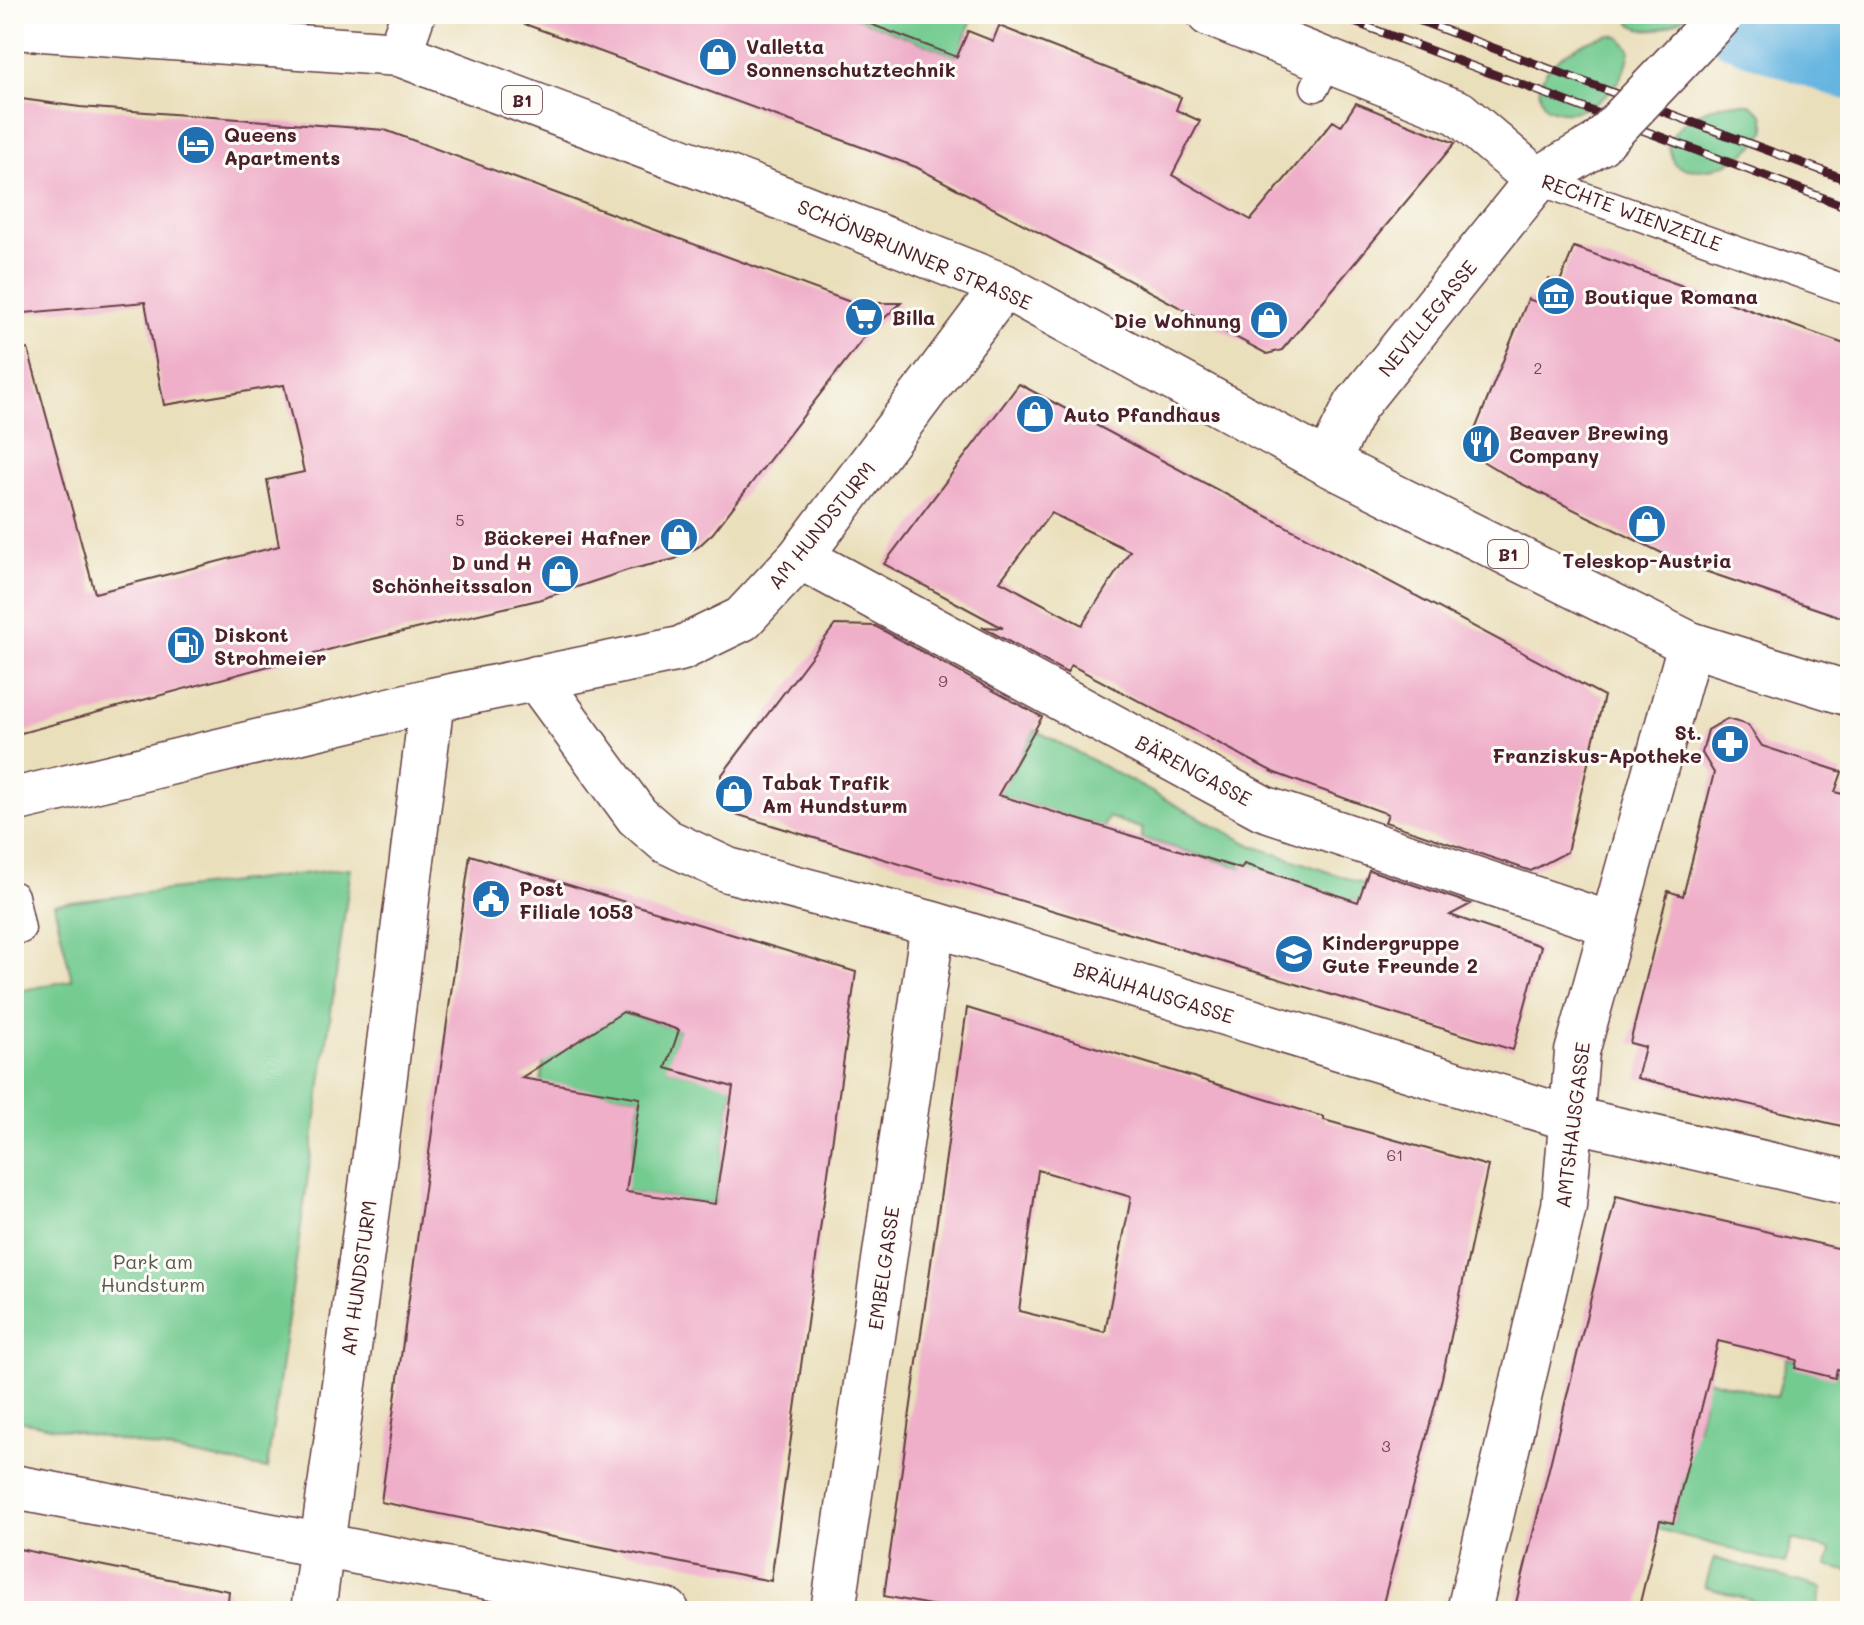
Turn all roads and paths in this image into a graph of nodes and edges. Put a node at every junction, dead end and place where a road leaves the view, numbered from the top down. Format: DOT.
graph roads {
  1 [pos="1209,14"];
  2 [pos="1722,14"];
  3 [pos="14,27"];
  4 [pos="406,34"];
  5 [pos="1537,180"];
  6 [pos="1004,286"];
  7 [pos="1850,291"];
  8 [pos="1327,463"];
  9 [pos="800,557"];
  10 [pos="1690,644"];
  11 [pos="536,678"];
  12 [pos="1850,694"];
  13 [pos="432,700"];
  14 [pos="14,800"];
  15 [pos="14,896"];
  16 [pos="933,924"];
  17 [pos="1613,925"];
  18 [pos="21,929"];
  19 [pos="1572,1119"];
  20 [pos="1850,1183"];
  21 [pos="14,1487"];
  22 [pos="321,1545"];
  23 [pos="313,1611"];
  24 [pos="667,1611"];
  25 [pos="833,1611"];
  26 [pos="1469,1611"];
  1 -- 5 [label="street, RECHTE WIENZEILE"];
  2 -- 5 [label="street, bridge"];
  3 -- 4 [label="street, SCHÖNBRUNNER STRASSE / B1"];
  4 -- 6 [label="street, SCHÖNBRUNNER STRASSE / B1"];
  5 -- 7 [label="lane, RECHTE WIENZEILE"];
  5 -- 8 [label="street, NEVILLEGASSE"];
  6 -- 8 [label="street, SCHÖNBRUNNER STRASSE / B1"];
  6 -- 9 [label="street, AM HUNDSTURM"];
  8 -- 10 [label="street, SCHÖNBRUNNER STRASSE / B1"];
  9 -- 11 [label="street, AM HUNDSTURM"];
  9 -- 17 [label="street, BÄRENGASSE"];
  10 -- 12 [label="street, SCHÖNBRUNNER STRASSE / B1"];
  10 -- 17 [label="street, AMTSHAUSGASSE"];
  11 -- 13 [label="street, AM HUNDSTURM"];
  11 -- 16 [label="street, BRÄUHAUSGASSE"];
  13 -- 14 [label="street, AM HUNDSTURM"];
  13 -- 22 [label="street, AM HUNDSTURM"];
  15 -- 18 [label="lane"];
  16 -- 19 [label="street, BRÄUHAUSGASSE"];
  16 -- 25 [label="street, EMBELGASSE"];
  17 -- 19 [label="street, AMTSHAUSGASSE"];
  19 -- 20 [label="street, BRÄUHAUSGASSE"];
  19 -- 26 [label="street, AMTSHAUSGASSE"];
  21 -- 22 [label="street"];
  22 -- 23 [label="street, AM HUNDSTURM"];
  22 -- 24 [label="street"];
}
